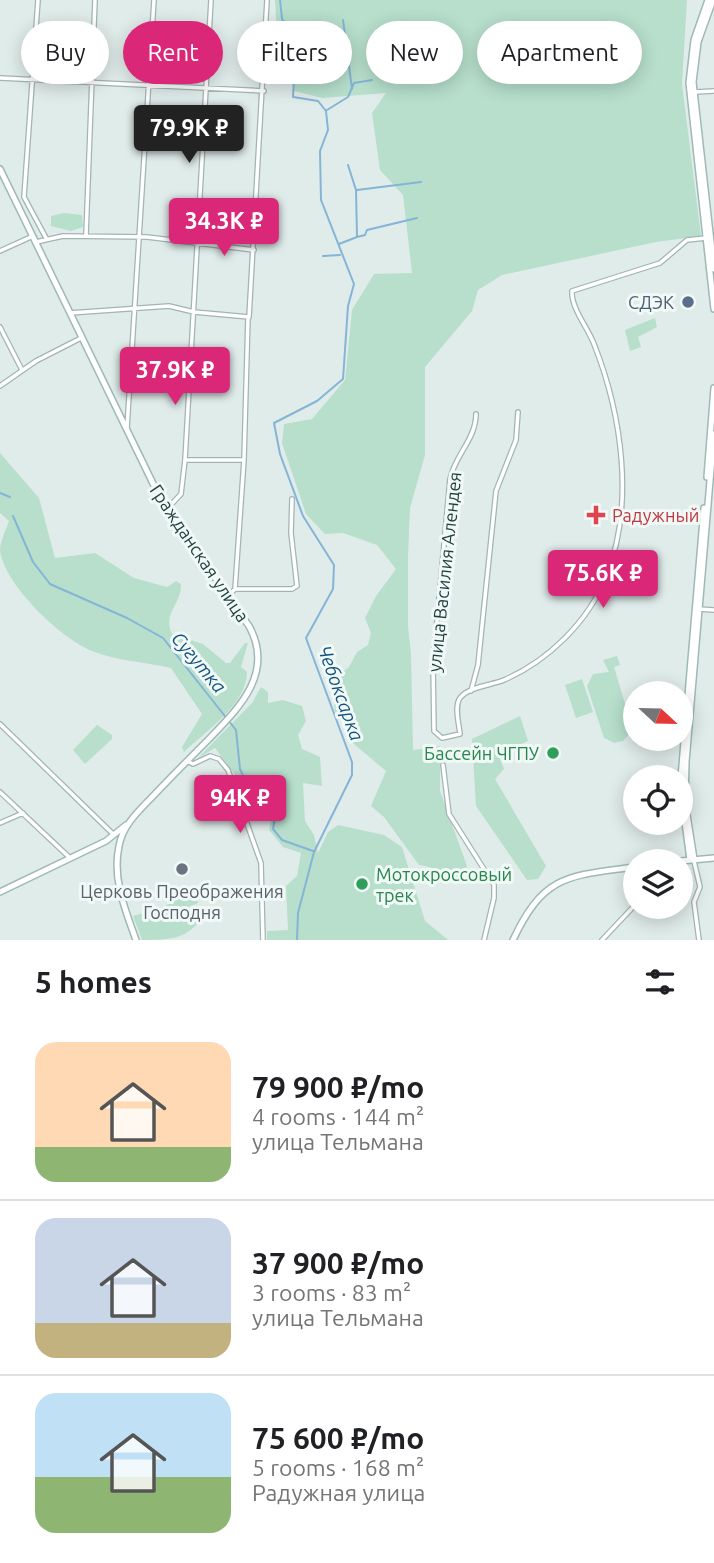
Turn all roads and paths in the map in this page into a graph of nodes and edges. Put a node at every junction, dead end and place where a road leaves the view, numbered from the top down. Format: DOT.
graph roads {
  1 [pos="38,0"];
  2 [pos="95,0"];
  3 [pos="154,0"];
  4 [pos="211,0"];
  5 [pos="267,0"];
  6 [pos="710,0"];
  7 [pos="37,21"];
  8 [pos="94,21"];
  9 [pos="0,78"];
  10 [pos="21,79"];
  11 [pos="109,83"];
  12 [pos="33,84"];
  13 [pos="91,84"];
  14 [pos="150,86"];
  15 [pos="206,88"];
  16 [pos="264,91"];
  17 [pos="714,91"];
  18 [pos="691,93"];
  19 [pos="0,169"];
  20 [pos="86,235"];
  21 [pos="711,236"];
  22 [pos="46,237"];
  23 [pos="34,239"];
  24 [pos="139,239"];
  25 [pos="197,243"];
  26 [pos="254,250"];
  27 [pos="0,251"];
  28 [pos="714,269"];
  29 [pos="133,308"];
  30 [pos="714,309"];
  31 [pos="194,312"];
  32 [pos="70,313"];
  33 [pos="248,317"];
  34 [pos="0,327"];
  35 [pos="81,338"];
  36 [pos="22,370"];
  37 [pos="0,386"];
  38 [pos="714,388"];
  39 [pos="518,412"];
  40 [pos="477,414"];
  41 [pos="127,433"];
  42 [pos="712,435"];
  43 [pos="185,460"];
  44 [pos="244,460"];
  45 [pos="709,495"];
  46 [pos="292,499"];
  47 [pos="167,509"];
  48 [pos="235,589"];
  49 [pos="229,596"];
  50 [pos="697,609"];
  51 [pos="714,610"];
  52 [pos="691,681"];
  53 [pos="471,691"];
  54 [pos="0,724"];
  55 [pos="685,751"];
  56 [pos="187,761"];
  57 [pos="443,765"];
  58 [pos="0,792"];
  59 [pos="23,813"];
  60 [pos="131,821"];
  61 [pos="0,823"];
  62 [pos="114,836"];
  63 [pos="119,847"];
  64 [pos="691,849"];
  65 [pos="70,858"];
  66 [pos="714,858"];
  67 [pos="693,862"];
  68 [pos="623,869"];
  69 [pos="0,892"];
  70 [pos="623,918"];
  71 [pos="136,940"];
  72 [pos="263,940"];
  73 [pos="484,940"];
  74 [pos="513,940"];
  75 [pos="602,940"];
  76 [pos="699,940"];
  1 -- 7 [label="street"];
  2 -- 8 [label="street"];
  3 -- 14 [label="street"];
  4 -- 15 [label="street"];
  5 -- 16 [label="street"];
  6 -- 18 [label="main road"];
  9 -- 10 [label="street"];
  11 -- 14 [label="street"];
  12 -- 22 [label="street"];
  13 -- 20 [label="street"];
  14 -- 15 [label="street"];
  14 -- 24 [label="street"];
  15 -- 16 [label="street"];
  15 -- 25 [label="street"];
  16 -- 26 [label="street"];
  17 -- 18 [label="street"];
  18 -- 21 [label="main road"];
  19 -- 23 [label="main road, Гражданская улица"];
  20 -- 22 [label="street"];
  20 -- 24 [label="street"];
  21 -- 28 [label="main road"];
  21 -- 30 [label="main road"];
  21 -- 53 [label="street"];
  22 -- 23 [label="street"];
  23 -- 27 [label="street"];
  23 -- 32 [label="main road, Гражданская улица"];
  24 -- 25 [label="street"];
  24 -- 29 [label="street"];
  25 -- 26 [label="street"];
  25 -- 31 [label="street"];
  26 -- 33 [label="street"];
  29 -- 31 [label="street"];
  29 -- 32 [label="street"];
  29 -- 41 [label="street"];
  31 -- 33 [label="street"];
  31 -- 43 [label="street"];
  32 -- 35 [label="main road, Гражданская улица"];
  33 -- 44 [label="street"];
  34 -- 36 [label="street"];
  35 -- 36 [label="street"];
  35 -- 41 [label="main road, Гражданская улица"];
  36 -- 37 [label="street"];
  38 -- 42 [label="main road"];
  39 -- 53 [label="street"];
  40 -- 53 [label="street, улица Василия Алендея"];
  41 -- 47 [label="main road, Гражданская улица"];
  42 -- 45 [label="main road"];
  43 -- 44 [label="street"];
  43 -- 47 [label="street"];
  44 -- 48 [label="street"];
  45 -- 50 [label="main road"];
  46 -- 48 [label="street"];
  47 -- 49 [label="main road, Гражданская улица"];
  48 -- 49 [label="street"];
  49 -- 56 [label="main road, Гражданская улица"];
  50 -- 51 [label="street"];
  50 -- 52 [label="main road"];
  54 -- 62 [label="street"];
  55 -- 64 [label="main road"];
  56 -- 60 [label="main road, Гражданская улица"];
  56 -- 72 [label="street"];
  57 -- 73 [label="street"];
  58 -- 59 [label="street"];
  59 -- 61 [label="street"];
  59 -- 65 [label="street"];
  60 -- 62 [label="main road"];
  60 -- 63 [label="main road"];
  62 -- 63 [label="main road"];
  62 -- 65 [label="main road"];
  63 -- 71 [label="main road"];
  65 -- 69 [label="main road"];
  66 -- 67 [label="main road"];
  67 -- 76 [label="street"];
  68 -- 74 [label="main road"];
  70 -- 75 [label="street"];
}
